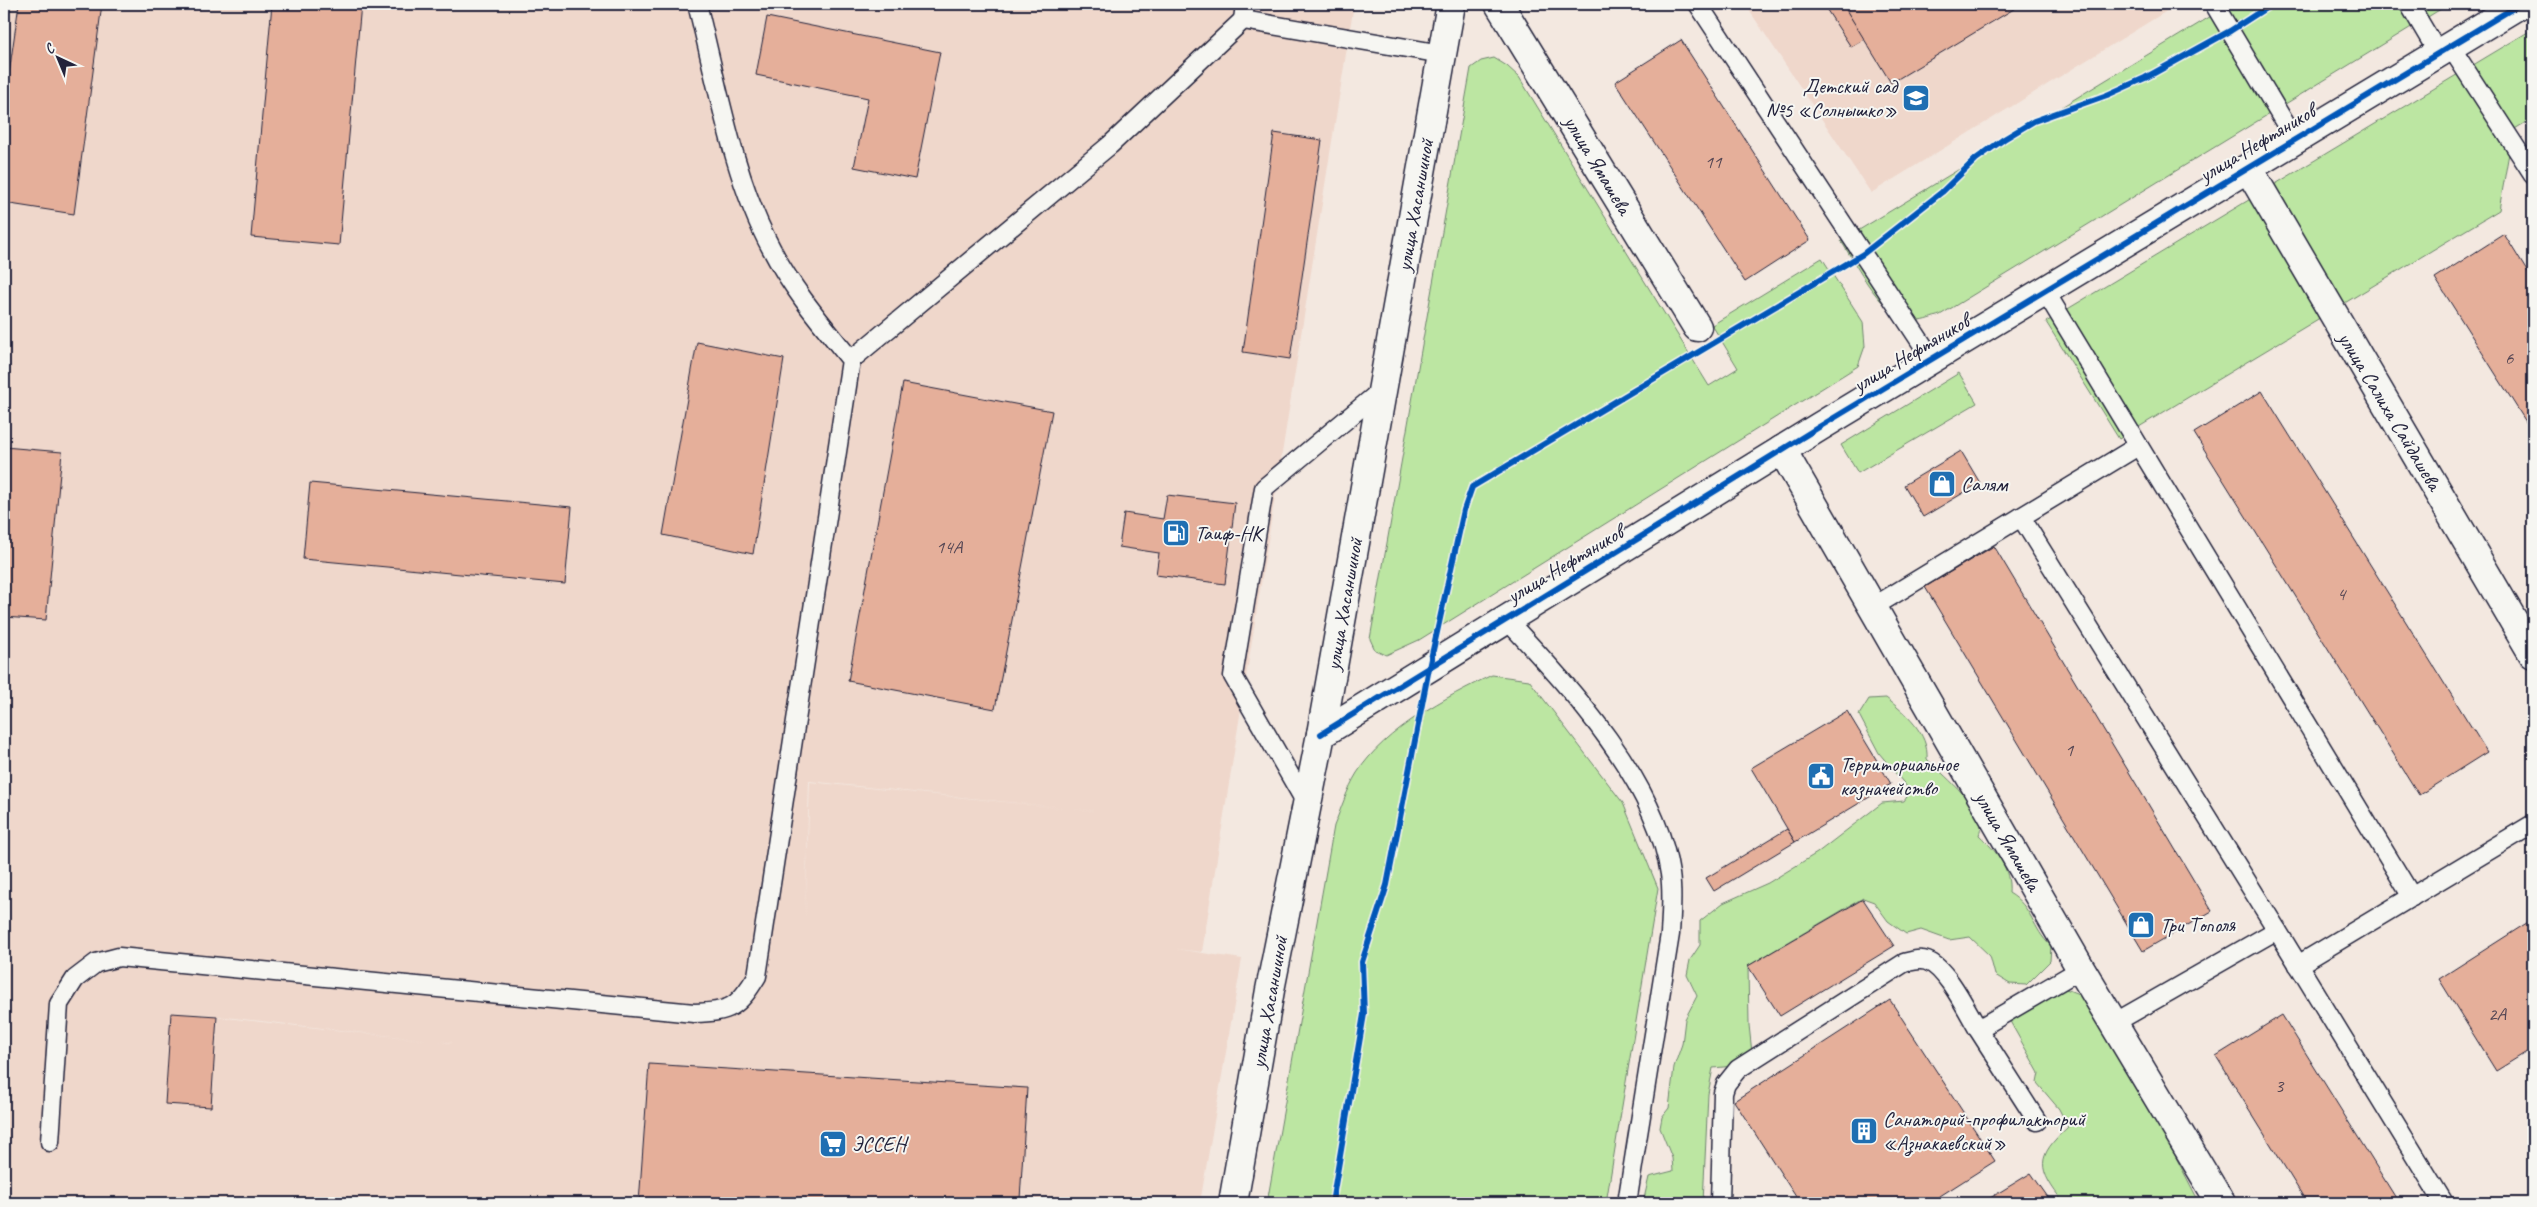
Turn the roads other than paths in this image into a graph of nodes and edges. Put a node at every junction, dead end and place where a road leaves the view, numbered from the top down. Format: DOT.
graph roads {
  1 [pos="696,4"];
  2 [pos="1451,4"];
  3 [pos="1499,4"];
  4 [pos="1698,4"];
  5 [pos="2214,4"];
  6 [pos="2409,4"];
  7 [pos="2520,4"];
  8 [pos="1244,12"];
  9 [pos="2444,50"];
  10 [pos="1442,54"];
  11 [pos="2295,140"];
  12 [pos="2248,168"];
  13 [pos="2533,174"];
  14 [pos="2045,291"];
  15 [pos="1697,327"];
  16 [pos="1932,359"];
  17 [pos="851,360"];
  18 [pos="1384,389"];
  19 [pos="2138,446"];
  20 [pos="1782,450"];
  21 [pos="2022,517"];
  22 [pos="1873,607"];
  23 [pos="1506,619"];
  24 [pos="2533,654"];
  25 [pos="1321,734"];
  26 [pos="1306,803"];
  27 [pos="2533,824"];
  28 [pos="2412,897"];
  29 [pos="2277,930"];
  30 [pos="2298,966"];
  31 [pos="2081,968"];
  32 [pos="2114,1024"];
  33 [pos="1978,1029"];
  34 [pos="2036,1121"];
  35 [pos="50,1142"];
  36 [pos="1233,1203"];
  37 [pos="1627,1203"];
  38 [pos="1720,1203"];
  39 [pos="2221,1203"];
  40 [pos="2444,1203"];
  1 -- 17 [label="lane"];
  2 -- 10 [label="street, улица Хасаншиной"];
  3 -- 15 [label="street, улица Ямашева"];
  4 -- 16 [label="lane"];
  5 -- 11 [label="lane"];
  6 -- 9 [label="lane"];
  7 -- 9 [label="street, улица Нефтяников"];
  8 -- 10 [label="lane"];
  8 -- 17 [label="lane"];
  9 -- 11 [label="street, улица Нефтяников"];
  9 -- 13 [label="lane"];
  10 -- 18 [label="street, улица Хасаншиной"];
  11 -- 12 [label="street, улица Нефтяников"];
  12 -- 14 [label="street, улица Нефтяников"];
  12 -- 24 [label="street, улица Салиха Сайдашева"];
  14 -- 16 [label="street, улица Нефтяников"];
  14 -- 19 [label="lane"];
  16 -- 20 [label="street, улица Нефтяников"];
  17 -- 35 [label="lane"];
  18 -- 25 [label="street, улица Хасаншиной"];
  18 -- 26 [label="lane"];
  19 -- 21 [label="lane"];
  19 -- 28 [label="lane"];
  20 -- 22 [label="street, улица Ямашева"];
  20 -- 23 [label="street, улица Нефтяников"];
  21 -- 22 [label="lane"];
  21 -- 29 [label="lane"];
  22 -- 31 [label="street, улица Ямашева"];
  23 -- 25 [label="street, улица Нефтяников"];
  23 -- 37 [label="lane"];
  25 -- 26 [label="street, улица Хасаншиной"];
  26 -- 36 [label="street, улица Хасаншиной"];
  27 -- 28 [label="lane"];
  28 -- 30 [label="lane"];
  29 -- 30 [label="lane"];
  29 -- 32 [label="lane"];
  30 -- 40 [label="lane"];
  31 -- 32 [label="street, улица Ямашева"];
  31 -- 33 [label="lane"];
  32 -- 39 [label="street, улица Ямашева"];
  33 -- 34 [label="lane"];
  33 -- 38 [label="lane"];
}
